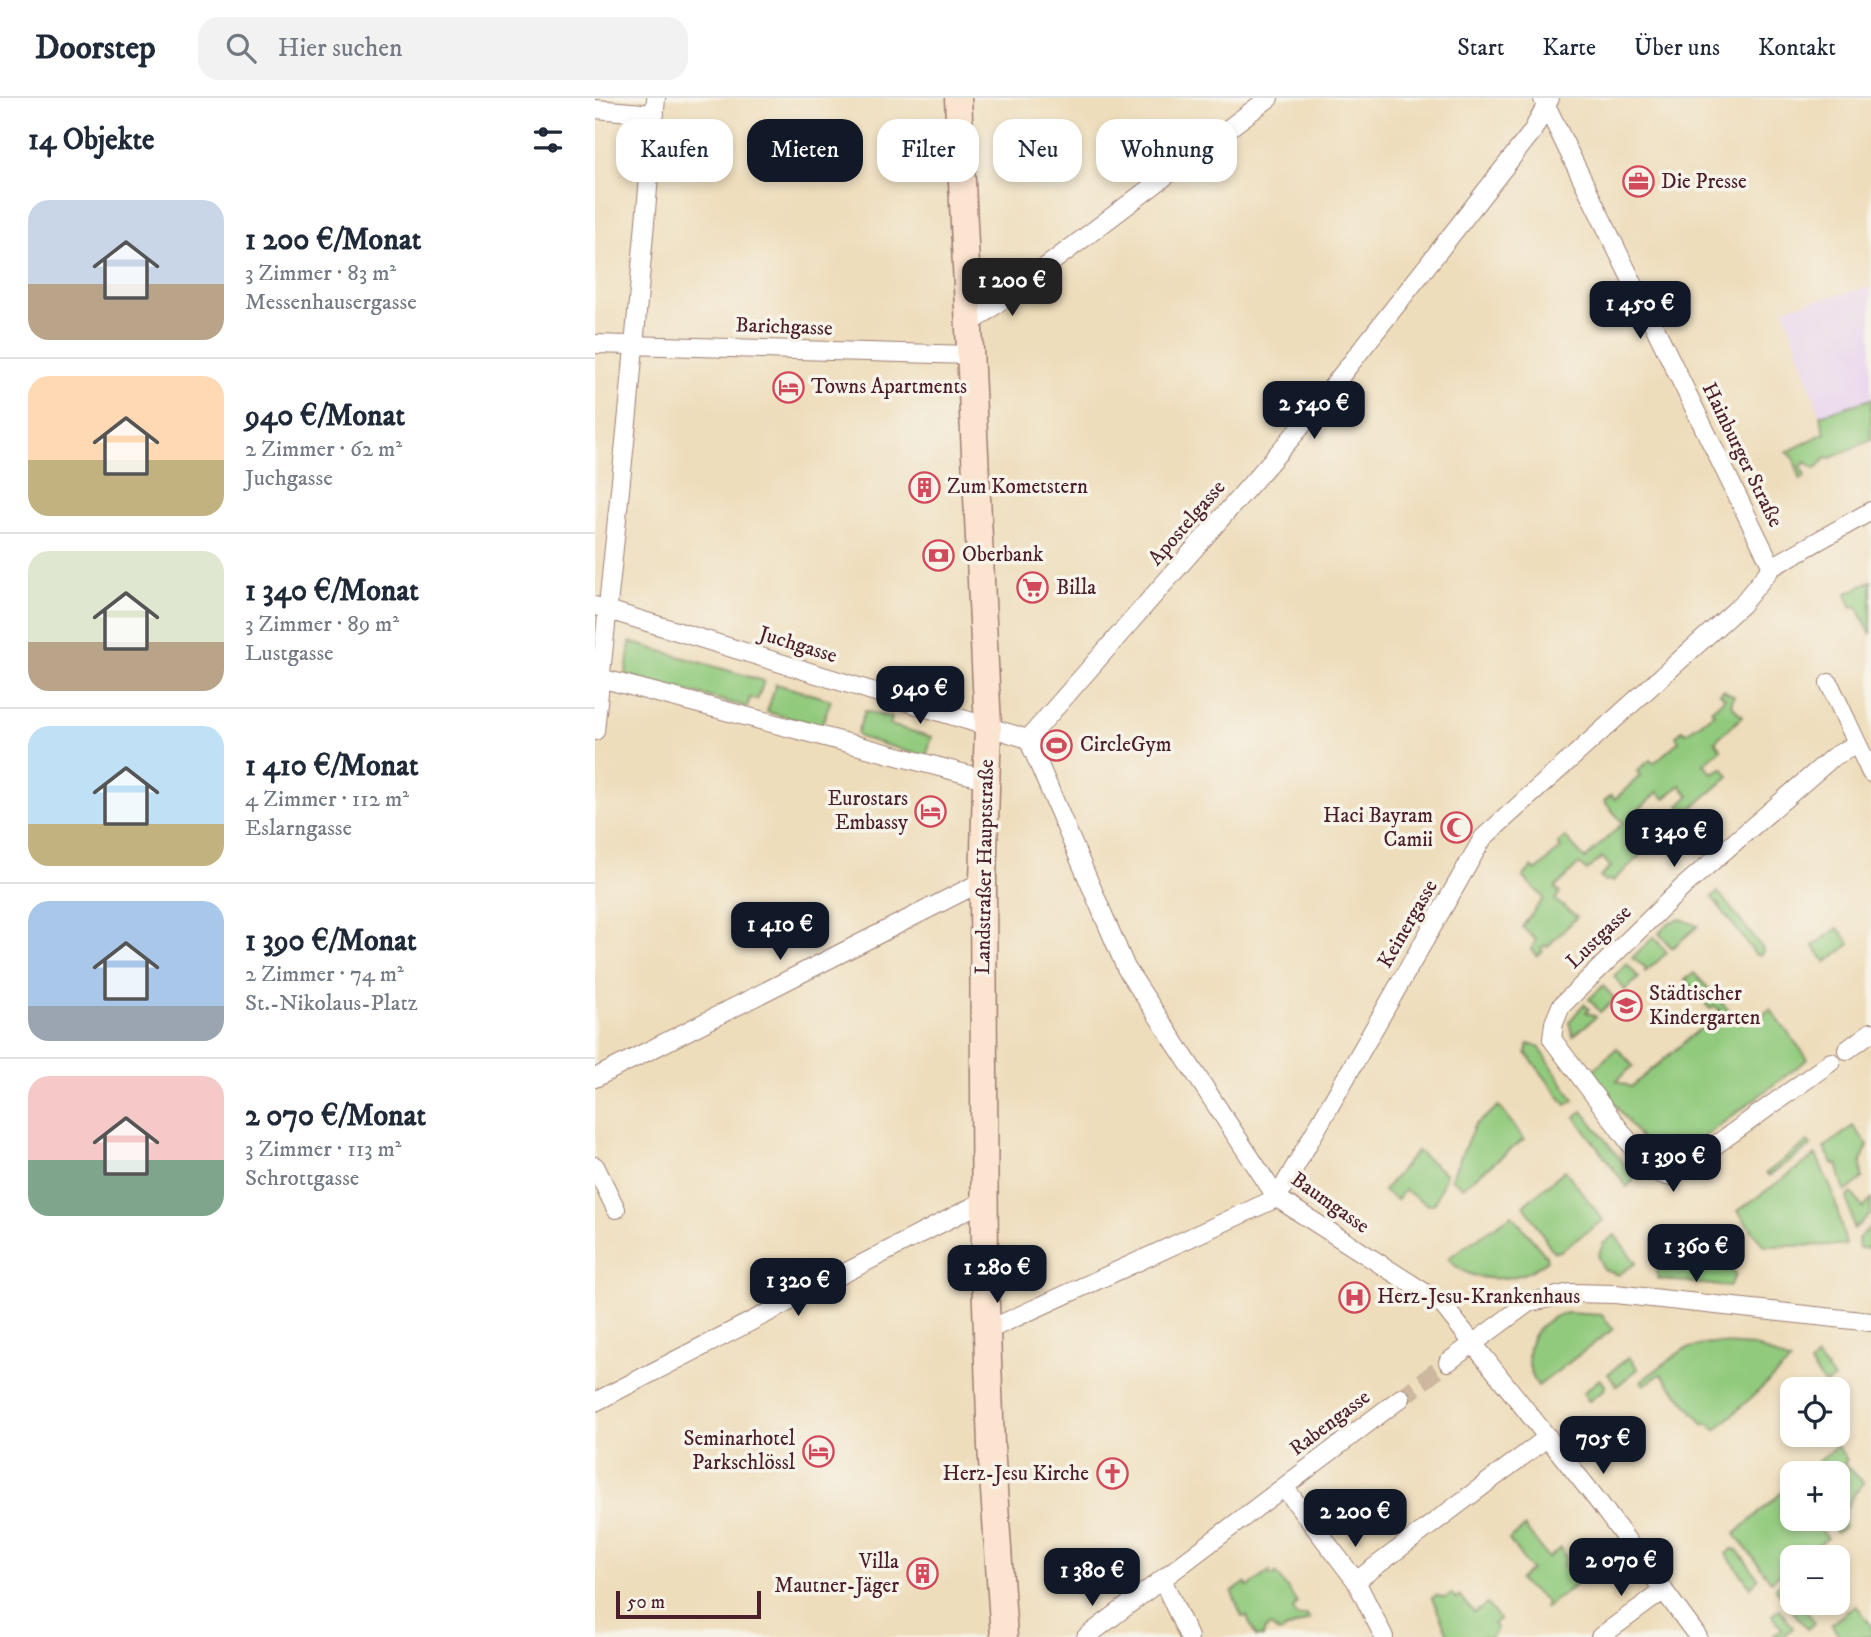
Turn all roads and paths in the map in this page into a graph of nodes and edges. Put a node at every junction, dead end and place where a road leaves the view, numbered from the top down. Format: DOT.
graph roads {
  1 [pos="958,98"];
  2 [pos="1269,98"];
  3 [pos="1546,101"];
  4 [pos="655,106"];
  5 [pos="595,109"];
  6 [pos="969,324"];
  7 [pos="595,344"];
  8 [pos="633,345"];
  9 [pos="971,355"];
  10 [pos="1871,511"];
  11 [pos="1772,567"];
  12 [pos="601,608"];
  13 [pos="600,678"];
  14 [pos="1829,682"];
  15 [pos="988,727"];
  16 [pos="595,730"];
  17 [pos="1028,739"];
  18 [pos="1857,744"];
  19 [pos="1871,773"];
  20 [pos="985,779"];
  21 [pos="983,881"];
  22 [pos="1871,1032"];
  23 [pos="1847,1050"];
  24 [pos="1831,1062"];
  25 [pos="595,1078"];
  26 [pos="595,1166"];
  27 [pos="1277,1198"];
  28 [pos="984,1201"];
  29 [pos="616,1209"];
  30 [pos="1871,1322"];
  31 [pos="986,1331"];
  32 [pos="1473,1343"];
  33 [pos="1448,1362"];
  34 [pos="1401,1398"];
  35 [pos="595,1402"];
  36 [pos="1548,1437"];
  37 [pos="1284,1487"];
  38 [pos="1162,1579"];
  39 [pos="1356,1581"];
  40 [pos="1664,1590"];
  41 [pos="1004,1637"];
  42 [pos="1086,1637"];
  43 [pos="1189,1637"];
  44 [pos="1384,1637"];
  45 [pos="1600,1637"];
  46 [pos="1698,1637"];
  1 -- 6 [label="main road, Landstraßer Hauptstraße"];
  2 -- 6 [label="street"];
  3 -- 11 [label="street, Hainburger Straße"];
  3 -- 17 [label="street, Apostelgasse"];
  4 -- 5 [label="street"];
  4 -- 8 [label="street"];
  6 -- 9 [label="main road, Landstraßer Hauptstraße"];
  7 -- 8 [label="street, Barichgasse"];
  8 -- 9 [label="street, Barichgasse"];
  8 -- 12 [label="street"];
  9 -- 15 [label="main road, Landstraßer Hauptstraße"];
  10 -- 11 [label="street, Keinergasse"];
  11 -- 27 [label="street, Keinergasse"];
  12 -- 13 [label="street"];
  12 -- 15 [label="street, Juchgasse"];
  13 -- 16 [label="street"];
  13 -- 20 [label="street"];
  14 -- 18 [label="street"];
  15 -- 17 [label="street"];
  15 -- 20 [label="main road, Landstraßer Hauptstraße"];
  17 -- 27 [label="street, Baumgasse"];
  18 -- 19 [label="street"];
  18 -- 24 [label="street, Lustgasse"];
  20 -- 21 [label="main road, Landstraßer Hauptstraße"];
  21 -- 25 [label="street"];
  21 -- 28 [label="main road, Landstraßer Hauptstraße"];
  22 -- 23 [label="street"];
  26 -- 29 [label="street"];
  27 -- 31 [label="street"];
  27 -- 32 [label="street, Baumgasse"];
  28 -- 31 [label="main road, Landstraßer Hauptstraße"];
  28 -- 35 [label="street"];
  30 -- 32 [label="street"];
  31 -- 41 [label="main road, Landstraßer Hauptstraße"];
  32 -- 33 [label="street"];
  32 -- 36 [label="street, Baumgasse"];
  34 -- 37 [label="street, Rabengasse"];
  36 -- 39 [label="street"];
  36 -- 40 [label="street, Baumgasse"];
  37 -- 38 [label="street, Rabengasse"];
  37 -- 39 [label="street"];
  38 -- 42 [label="street, Rabengasse"];
  38 -- 43 [label="street"];
  39 -- 44 [label="street"];
  40 -- 45 [label="street"];
  40 -- 46 [label="street, Baumgasse"];
}
